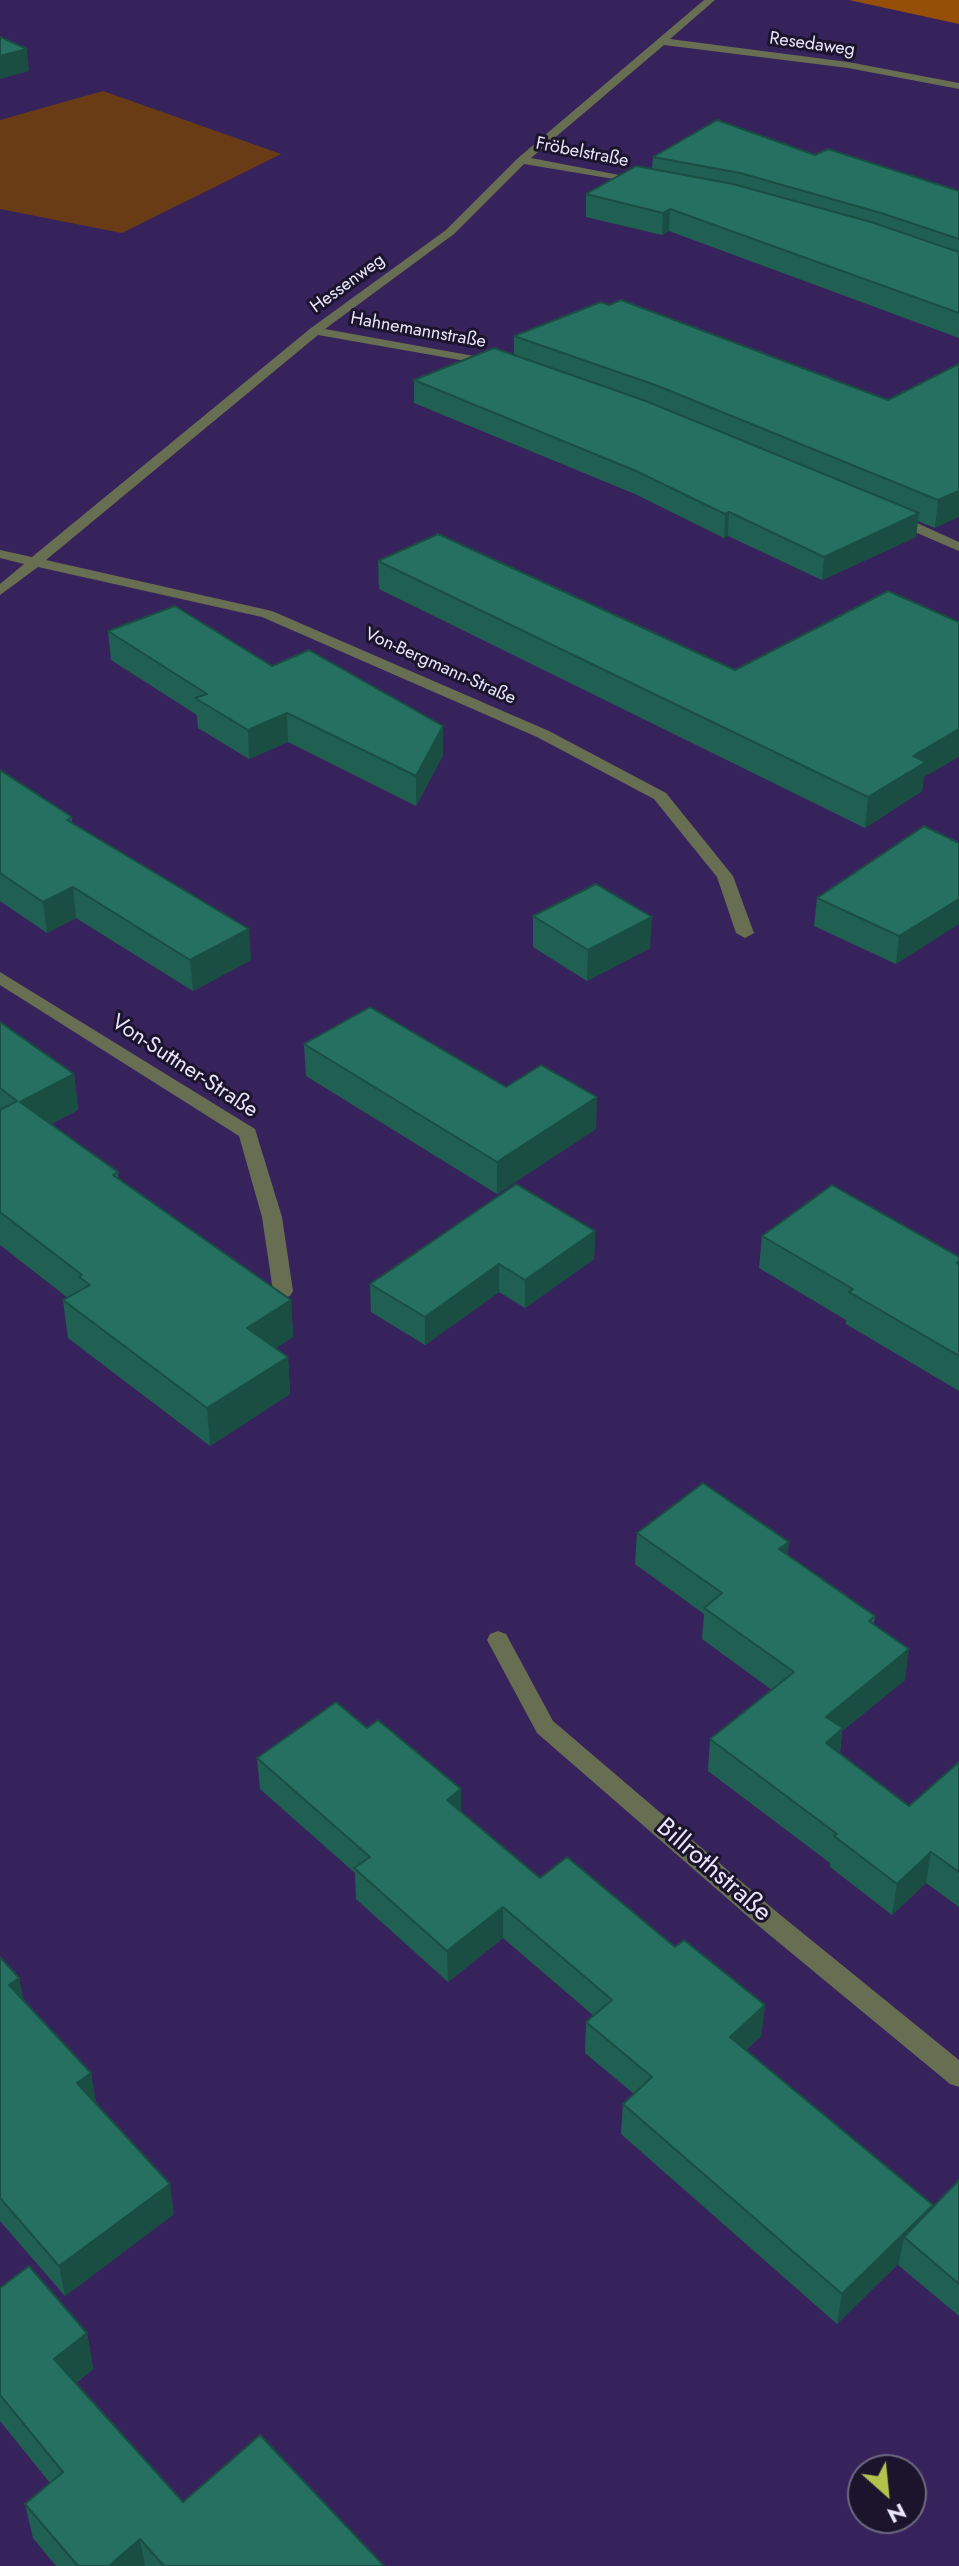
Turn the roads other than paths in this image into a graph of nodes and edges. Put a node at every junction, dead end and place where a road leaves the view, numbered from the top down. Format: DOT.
graph roads {
  1 [pos="710,0"];
  2 [pos="659,41"];
  3 [pos="959,86"];
  4 [pos="522,160"];
  5 [pos="659,186"];
  6 [pos="315,331"];
  7 [pos="504,366"];
  8 [pos="881,512"];
  9 [pos="959,547"];
  10 [pos="0,554"];
  11 [pos="35,561"];
  12 [pos="0,591"];
  13 [pos="745,933"];
  14 [pos="0,977"];
  15 [pos="283,1291"];
  16 [pos="498,1640"];
  17 [pos="959,2076"];
  1 -- 2 [label="street, Hessenweg"];
  2 -- 3 [label="street, Resedaweg"];
  2 -- 4 [label="street, Hessenweg"];
  4 -- 5 [label="street, Fröbelstraße"];
  4 -- 6 [label="street, Hessenweg"];
  6 -- 7 [label="street, Hahnemannstraße"];
  6 -- 11 [label="street, Hessenweg"];
  8 -- 9 [label="street"];
  10 -- 11 [label="street, Von-Bergmann-Straße"];
  11 -- 12 [label="street, Hessenweg"];
  11 -- 13 [label="street, Von-Bergmann-Straße"];
  14 -- 15 [label="street, Von-Suttner-Straße"];
  16 -- 17 [label="street, Billrothstraße"];
}
